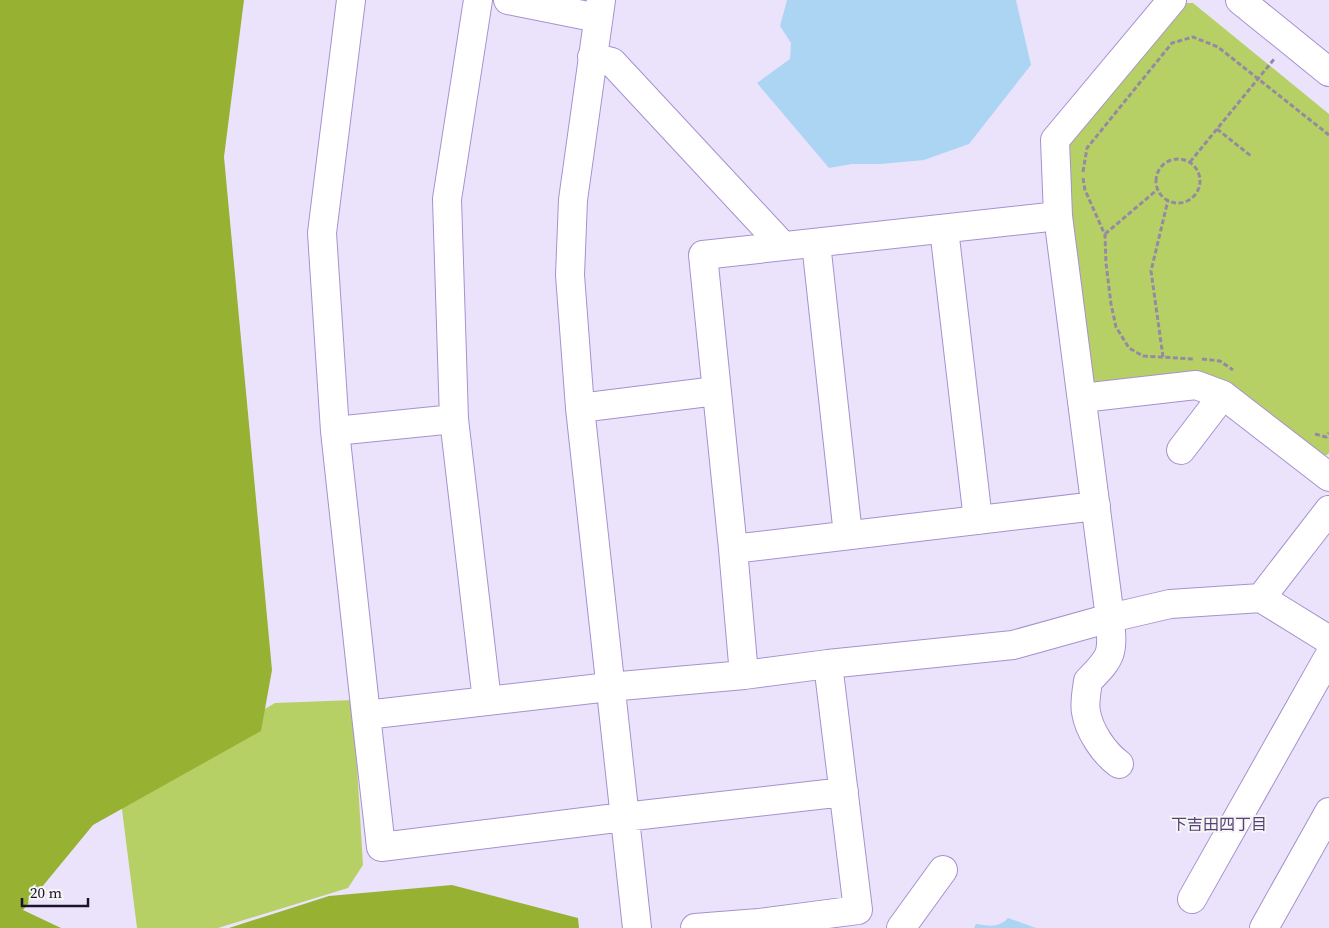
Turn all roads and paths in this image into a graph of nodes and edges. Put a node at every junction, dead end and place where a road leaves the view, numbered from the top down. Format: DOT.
graph roads {
  1 [pos="351,0"];
  2 [pos="478,0"];
  3 [pos="508,0"];
  4 [pos="1172,0"];
  5 [pos="1240,0"];
  6 [pos="599,9"];
  7 [pos="1278,53"];
  8 [pos="592,57"];
  9 [pos="1329,72"];
  10 [pos="1258,78"];
  11 [pos="1217,129"];
  12 [pos="1329,135"];
  13 [pos="1251,156"];
  14 [pos="1190,162"];
  15 [pos="1158,189"];
  16 [pos="1168,200"];
  17 [pos="1058,216"];
  18 [pos="944,229"];
  19 [pos="1105,235"];
  20 [pos="816,243"];
  21 [pos="783,246"];
  22 [pos="716,391"];
  23 [pos="1223,395"];
  24 [pos="1082,398"];
  25 [pos="580,408"];
  26 [pos="454,419"];
  27 [pos="335,432"];
  28 [pos="1181,450"];
  29 [pos="1329,477"];
  30 [pos="1096,506"];
  31 [pos="1329,510"];
  32 [pos="978,520"];
  33 [pos="848,535"];
  34 [pos="733,549"];
  35 [pos="1261,598"];
  36 [pos="1110,618"];
  37 [pos="1329,640"];
  38 [pos="1329,656"];
  39 [pos="828,664"];
  40 [pos="744,675"];
  41 [pos="609,687"];
  42 [pos="488,701"];
  43 [pos="366,715"];
  44 [pos="1119,764"];
  45 [pos="844,792"];
  46 [pos="1329,812"];
  47 [pos="624,817"];
  48 [pos="943,870"];
  49 [pos="1192,899"];
  50 [pos="759,925"];
  51 [pos="637,928"];
  52 [pos="695,928"];
  53 [pos="901,928"];
  54 [pos="1264,928"];
  1 -- 27 [label="street"];
  2 -- 26 [label="street"];
  3 -- 6 [label="street"];
  4 -- 17 [label="street"];
  5 -- 9 [label="street"];
  6 -- 8 [label="street"];
  7 -- 10 [label="path"];
  8 -- 21 [label="street"];
  8 -- 25 [label="street"];
  10 -- 11 [label="path"];
  10 -- 12 [label="path"];
  10 -- 19 [label="path"];
  11 -- 13 [label="path"];
  11 -- 14 [label="path"];
  14 -- 15 [label="path"];
  14 -- 16 [label="path"];
  15 -- 16 [label="path"];
  15 -- 19 [label="path"];
  16 -- 19 [label="path"];
  17 -- 18 [label="street"];
  17 -- 24 [label="street"];
  18 -- 20 [label="street"];
  18 -- 32 [label="street"];
  20 -- 21 [label="street"];
  20 -- 33 [label="street"];
  21 -- 22 [label="street"];
  22 -- 25 [label="street"];
  22 -- 34 [label="street"];
  23 -- 24 [label="street"];
  23 -- 28 [label="street"];
  23 -- 29 [label="street"];
  24 -- 30 [label="street"];
  25 -- 41 [label="street"];
  26 -- 27 [label="street"];
  26 -- 42 [label="street"];
  27 -- 43 [label="street"];
  30 -- 32 [label="street"];
  30 -- 36 [label="street"];
  31 -- 35 [label="street"];
  32 -- 33 [label="street"];
  33 -- 34 [label="street"];
  34 -- 40 [label="street"];
  35 -- 36 [label="street"];
  35 -- 37 [label="street"];
  36 -- 39 [label="street"];
  36 -- 44 [label="street"];
  38 -- 49 [label="street"];
  39 -- 40 [label="street"];
  39 -- 45 [label="street"];
  40 -- 41 [label="street"];
  41 -- 42 [label="street"];
  41 -- 47 [label="street"];
  42 -- 43 [label="street"];
  43 -- 47 [label="street"];
  45 -- 47 [label="street"];
  45 -- 50 [label="street"];
  46 -- 54 [label="street"];
  47 -- 51 [label="street"];
  48 -- 53 [label="street"];
  50 -- 52 [label="street"];
}
